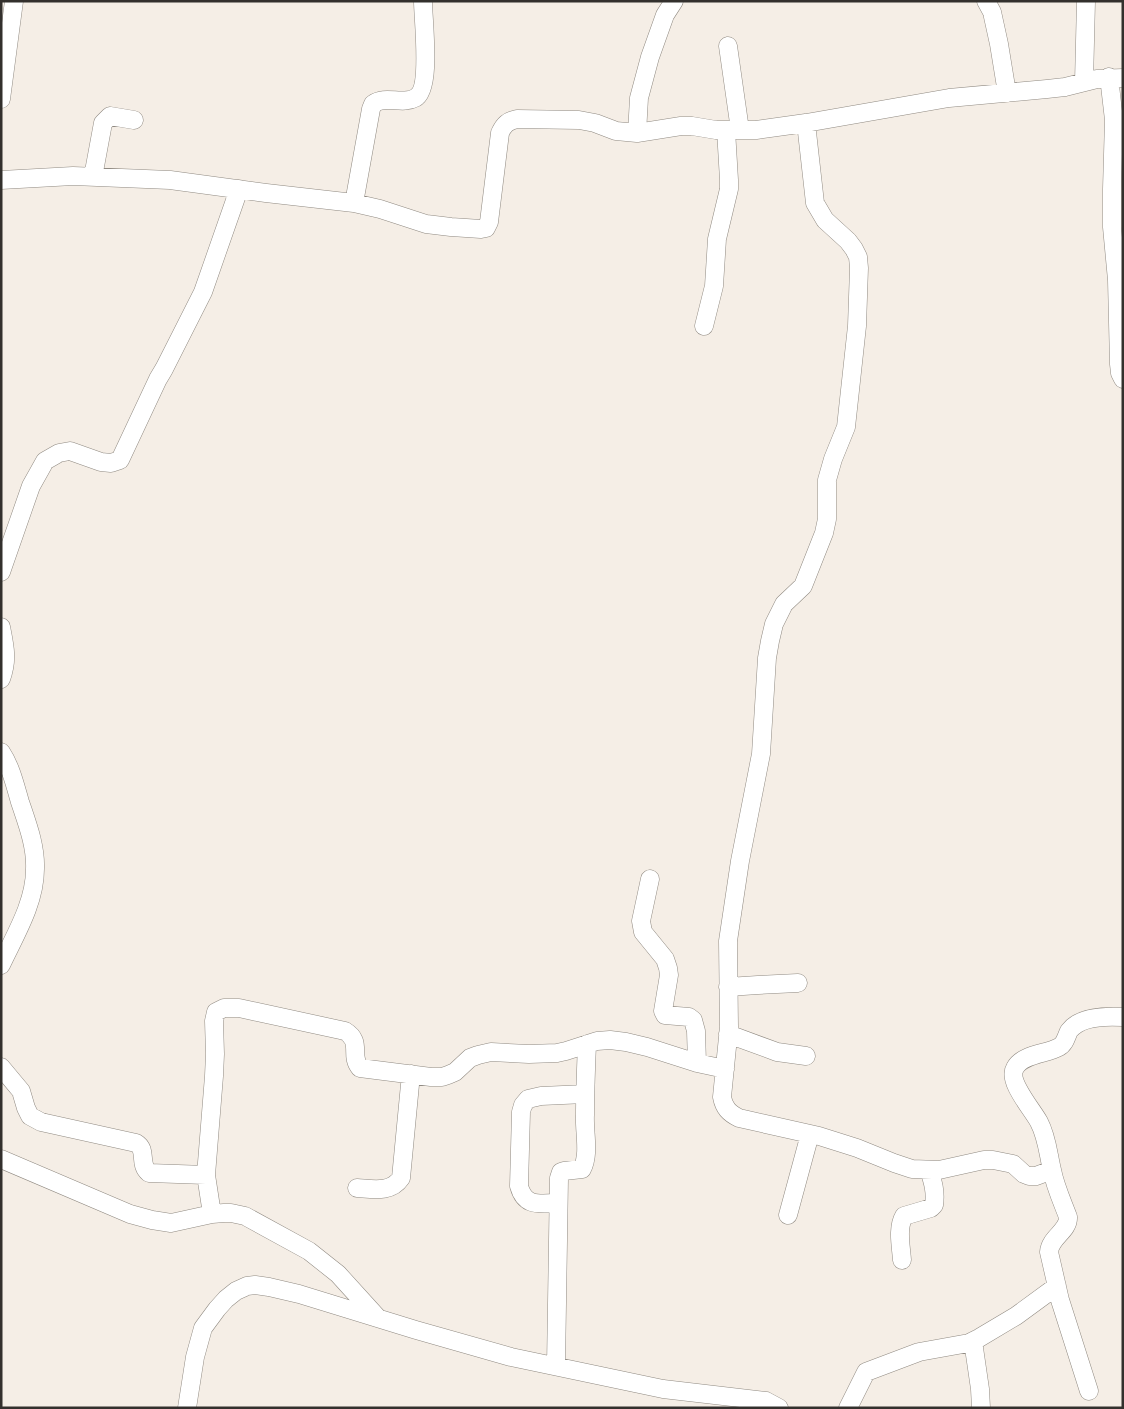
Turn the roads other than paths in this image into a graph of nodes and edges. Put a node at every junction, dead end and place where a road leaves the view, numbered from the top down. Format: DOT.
graph roads {
  1 [pos="14,1"];
  2 [pos="423,1"];
  3 [pos="674,1"];
  4 [pos="986,1"];
  5 [pos="1086,1"];
  6 [pos="728,46"];
  7 [pos="1116,78"];
  8 [pos="1084,82"];
  9 [pos="1007,93"];
  10 [pos="1,99"];
  11 [pos="134,120"];
  12 [pos="806,123"];
  13 [pos="733,130"];
  14 [pos="637,133"];
  15 [pos="93,177"];
  16 [pos="1,180"];
  17 [pos="239,189"];
  18 [pos="354,203"];
  19 [pos="704,326"];
  20 [pos="1123,379"];
  21 [pos="1,572"];
  22 [pos="1,627"];
  23 [pos="1,679"];
  24 [pos="1,752"];
  25 [pos="650,879"];
  26 [pos="1,965"];
  27 [pos="798,983"];
  28 [pos="728,987"];
  29 [pos="1123,1017"];
  30 [pos="728,1034"];
  31 [pos="587,1044"];
  32 [pos="806,1056"];
  33 [pos="697,1063"];
  34 [pos="1,1067"];
  35 [pos="725,1069"];
  36 [pos="411,1074"];
  37 [pos="585,1094"];
  38 [pos="810,1134"];
  39 [pos="1,1159"];
  40 [pos="929,1170"];
  41 [pos="1052,1170"];
  42 [pos="206,1175"];
  43 [pos="357,1188"];
  44 [pos="558,1202"];
  45 [pos="212,1214"];
  46 [pos="788,1215"];
  47 [pos="902,1260"];
  48 [pos="1057,1286"];
  49 [pos="377,1318"];
  50 [pos="973,1341"];
  51 [pos="556,1366"];
  52 [pos="1088,1391"];
  53 [pos="186,1408"];
  54 [pos="779,1408"];
  55 [pos="848,1408"];
  56 [pos="981,1408"];
  1 -- 10 [label="street"];
  2 -- 18 [label="street"];
  3 -- 14 [label="street"];
  4 -- 9 [label="street"];
  5 -- 8 [label="street"];
  6 -- 13 [label="street"];
  7 -- 8 [label="street"];
  7 -- 20 [label="street"];
  8 -- 9 [label="street"];
  9 -- 12 [label="street"];
  11 -- 15 [label="street"];
  12 -- 13 [label="street"];
  12 -- 28 [label="street"];
  13 -- 14 [label="street"];
  13 -- 19 [label="street"];
  14 -- 18 [label="street"];
  15 -- 16 [label="street"];
  15 -- 17 [label="street"];
  17 -- 18 [label="street"];
  17 -- 21 [label="street"];
  22 -- 23 [label="street"];
  24 -- 26 [label="street"];
  25 -- 33 [label="street"];
  27 -- 28 [label="street"];
  28 -- 30 [label="street"];
  29 -- 41 [label="street"];
  30 -- 32 [label="street"];
  30 -- 35 [label="street"];
  31 -- 33 [label="street"];
  31 -- 36 [label="street"];
  31 -- 37 [label="street"];
  33 -- 35 [label="street"];
  34 -- 42 [label="street"];
  35 -- 38 [label="street"];
  36 -- 42 [label="street"];
  36 -- 43 [label="street"];
  37 -- 44 [label="street"];
  37 -- 44 [label="street"];
  38 -- 40 [label="street"];
  38 -- 46 [label="street"];
  39 -- 45 [label="street"];
  40 -- 41 [label="street"];
  40 -- 47 [label="street"];
  41 -- 48 [label="street"];
  42 -- 45 [label="street"];
  44 -- 51 [label="street"];
  45 -- 49 [label="street"];
  48 -- 50 [label="street"];
  48 -- 52 [label="street"];
  49 -- 51 [label="street"];
  49 -- 53 [label="street"];
  50 -- 55 [label="street"];
  50 -- 56 [label="street"];
  51 -- 54 [label="street"];
}
